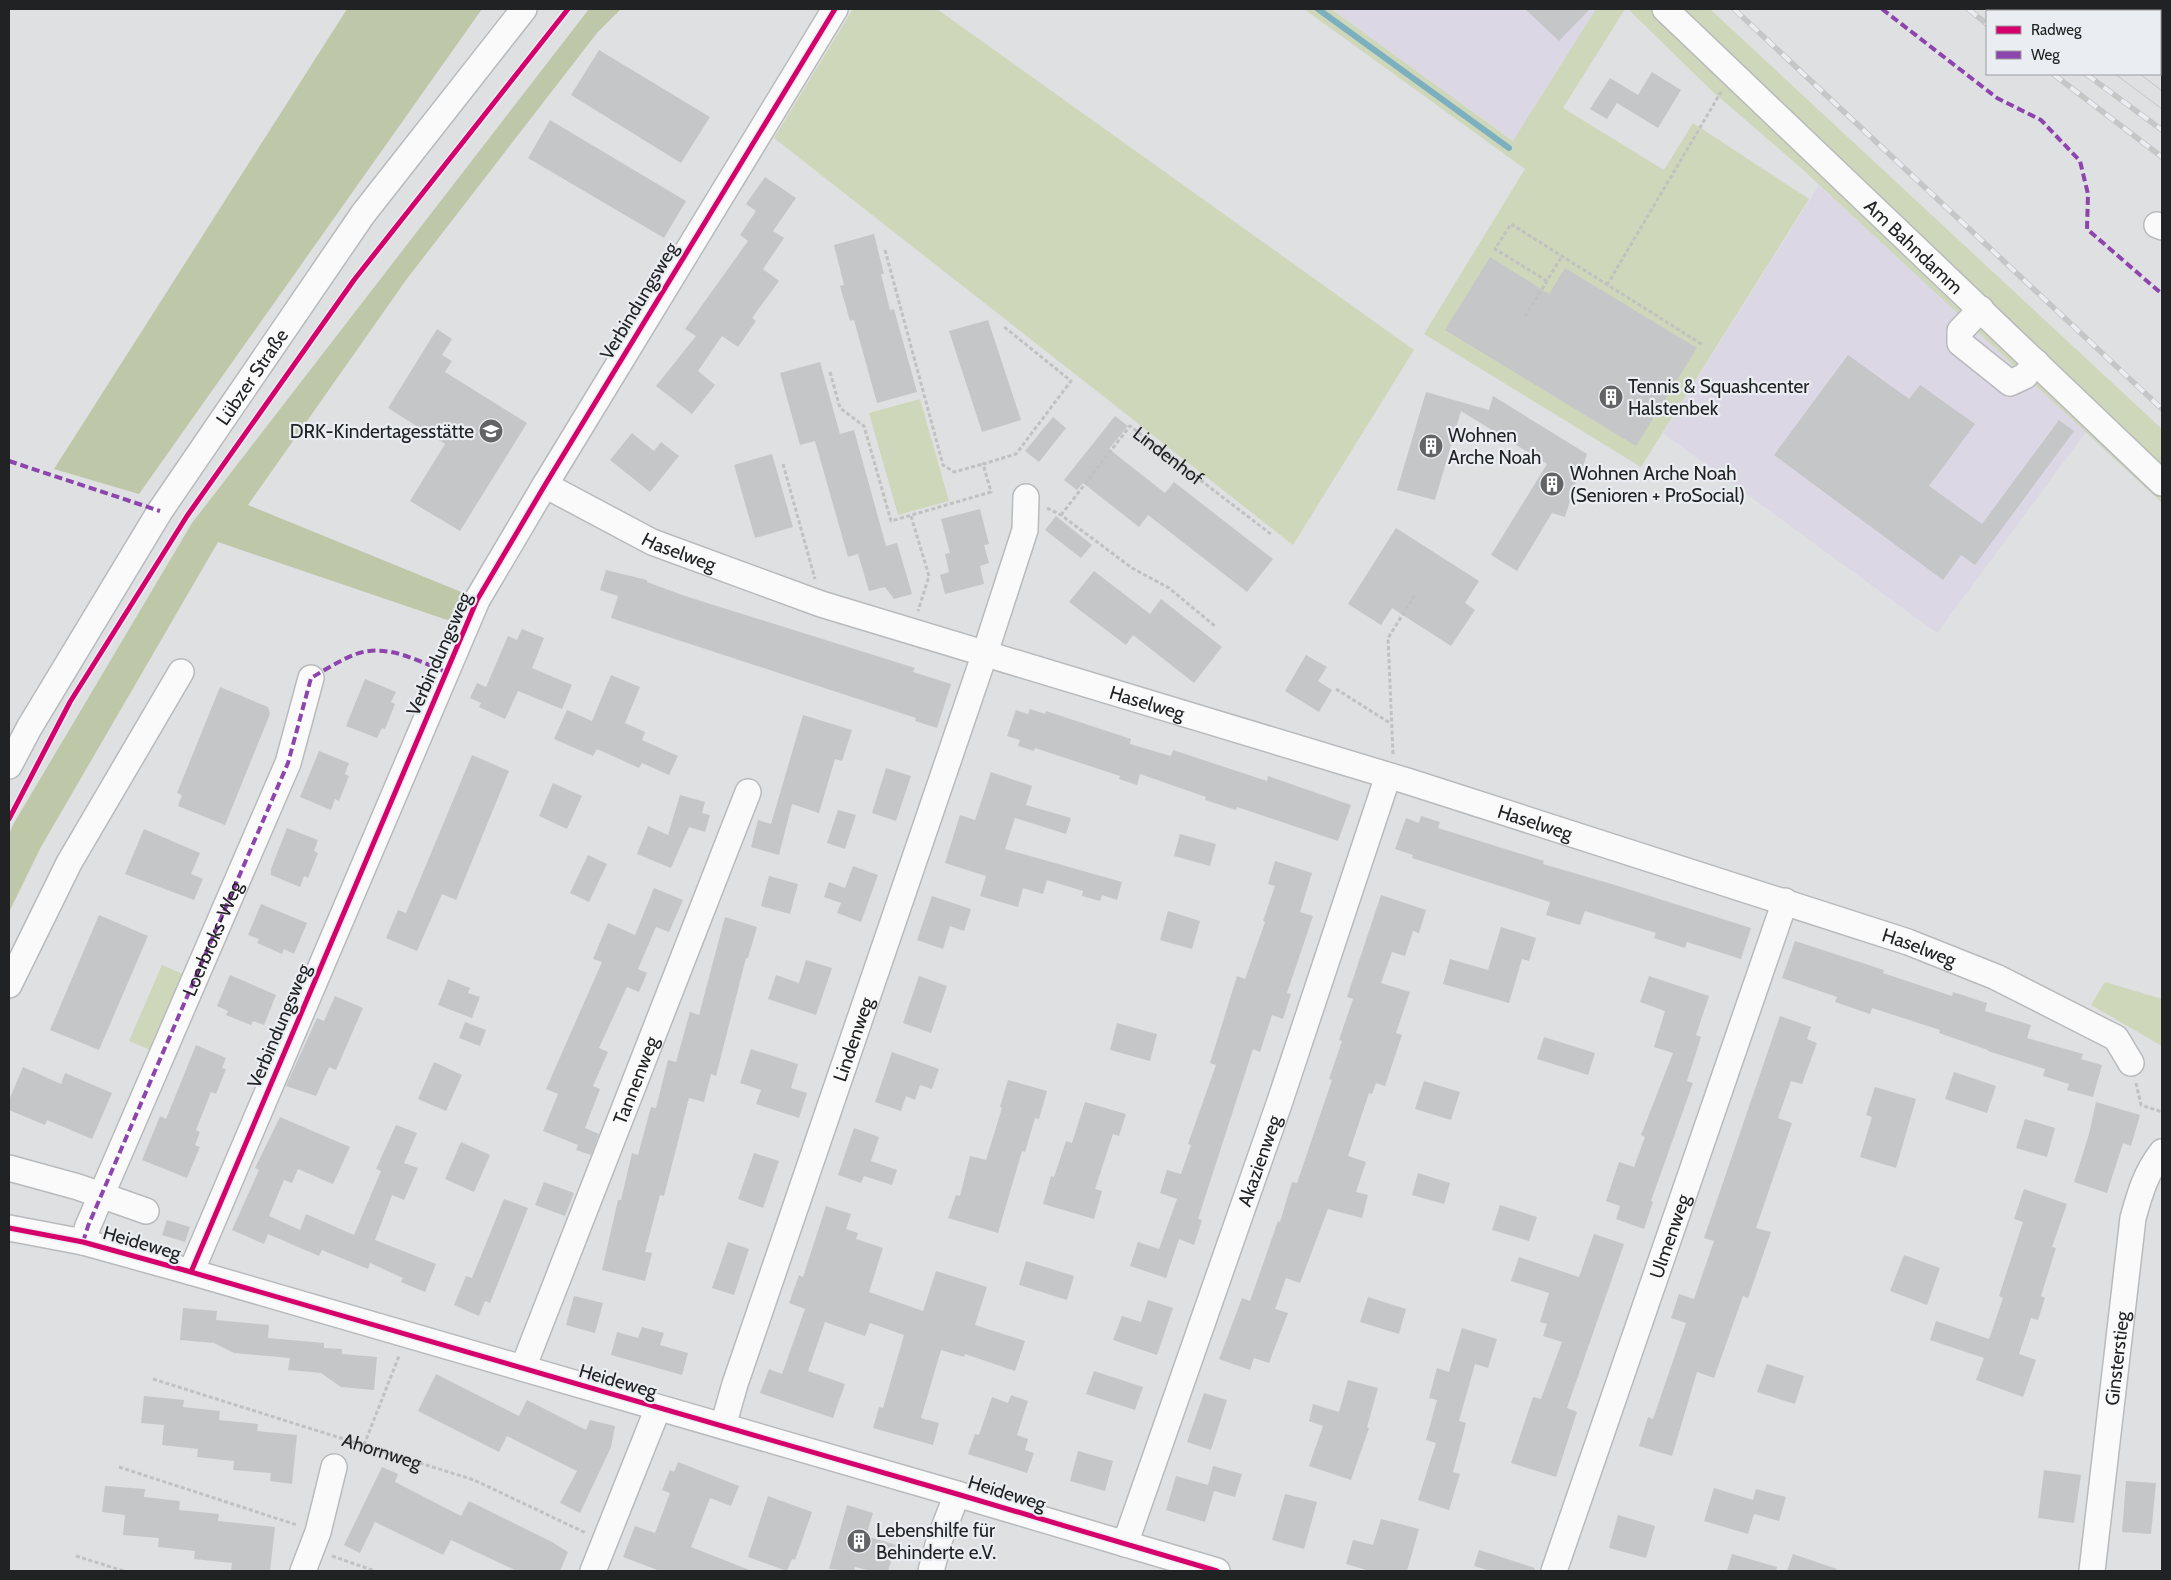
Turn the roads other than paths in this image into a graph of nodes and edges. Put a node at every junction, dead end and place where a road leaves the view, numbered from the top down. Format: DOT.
graph roads {
  1 [pos="524,9"];
  2 [pos="835,9"];
  3 [pos="1665,9"];
  4 [pos="1981,309"];
  5 [pos="2036,362"];
  6 [pos="2162,483"];
  7 [pos="545,484"];
  8 [pos="1026,497"];
  9 [pos="985,653"];
  10 [pos="181,672"];
  11 [pos="311,678"];
  12 [pos="9,766"];
  13 [pos="1388,776"];
  14 [pos="748,792"];
  15 [pos="1785,901"];
  16 [pos="9,985"];
  17 [pos="2131,1063"];
  18 [pos="2162,1152"];
  19 [pos="9,1168"];
  20 [pos="102,1196"];
  21 [pos="146,1211"];
  22 [pos="9,1228"];
  23 [pos="83,1242"];
  24 [pos="191,1272"];
  25 [pos="523,1368"];
  26 [pos="658,1408"];
  27 [pos="723,1426"];
  28 [pos="334,1467"];
  29 [pos="958,1494"];
  30 [pos="1125,1544"];
  31 [pos="311,1551"];
  32 [pos="592,1571"];
  33 [pos="931,1571"];
  34 [pos="1216,1571"];
  35 [pos="1554,1571"];
  36 [pos="2092,1571"];
  1 -- 12 [label="street, Lübzer Straße"];
  2 -- 7 [label="street, Verbindungsweg"];
  3 -- 4 [label="street, Am Bahndamm"];
  4 -- 5 [label="street, Am Bahndamm"];
  4 -- 5 [label="street"];
  5 -- 6 [label="street, Am Bahndamm"];
  7 -- 9 [label="street, Haselweg"];
  7 -- 24 [label="street, Verbindungsweg"];
  8 -- 9 [label="street"];
  9 -- 13 [label="street, Haselweg"];
  9 -- 27 [label="street, Lindenweg"];
  10 -- 16 [label="street"];
  11 -- 20 [label="street, Loerbroks-Weg"];
  13 -- 15 [label="street, Haselweg"];
  13 -- 30 [label="street, Akazienweg"];
  14 -- 25 [label="street, Tannenweg"];
  15 -- 17 [label="street, Haselweg"];
  15 -- 35 [label="street, Ulmenweg"];
  18 -- 36 [label="street, Ginsterstieg"];
  19 -- 20 [label="street"];
  20 -- 21 [label="street"];
  20 -- 23 [label="street, Loerbroks-Weg"];
  22 -- 23 [label="street, Heideweg"];
  23 -- 24 [label="street, Heideweg"];
  24 -- 25 [label="street, Heideweg"];
  25 -- 26 [label="street, Heideweg"];
  26 -- 27 [label="street, Heideweg"];
  26 -- 32 [label="street"];
  27 -- 29 [label="street, Heideweg"];
  28 -- 31 [label="street, Ahornweg"];
  29 -- 30 [label="street, Heideweg"];
  29 -- 33 [label="street"];
  30 -- 34 [label="street, Heideweg"];
}
